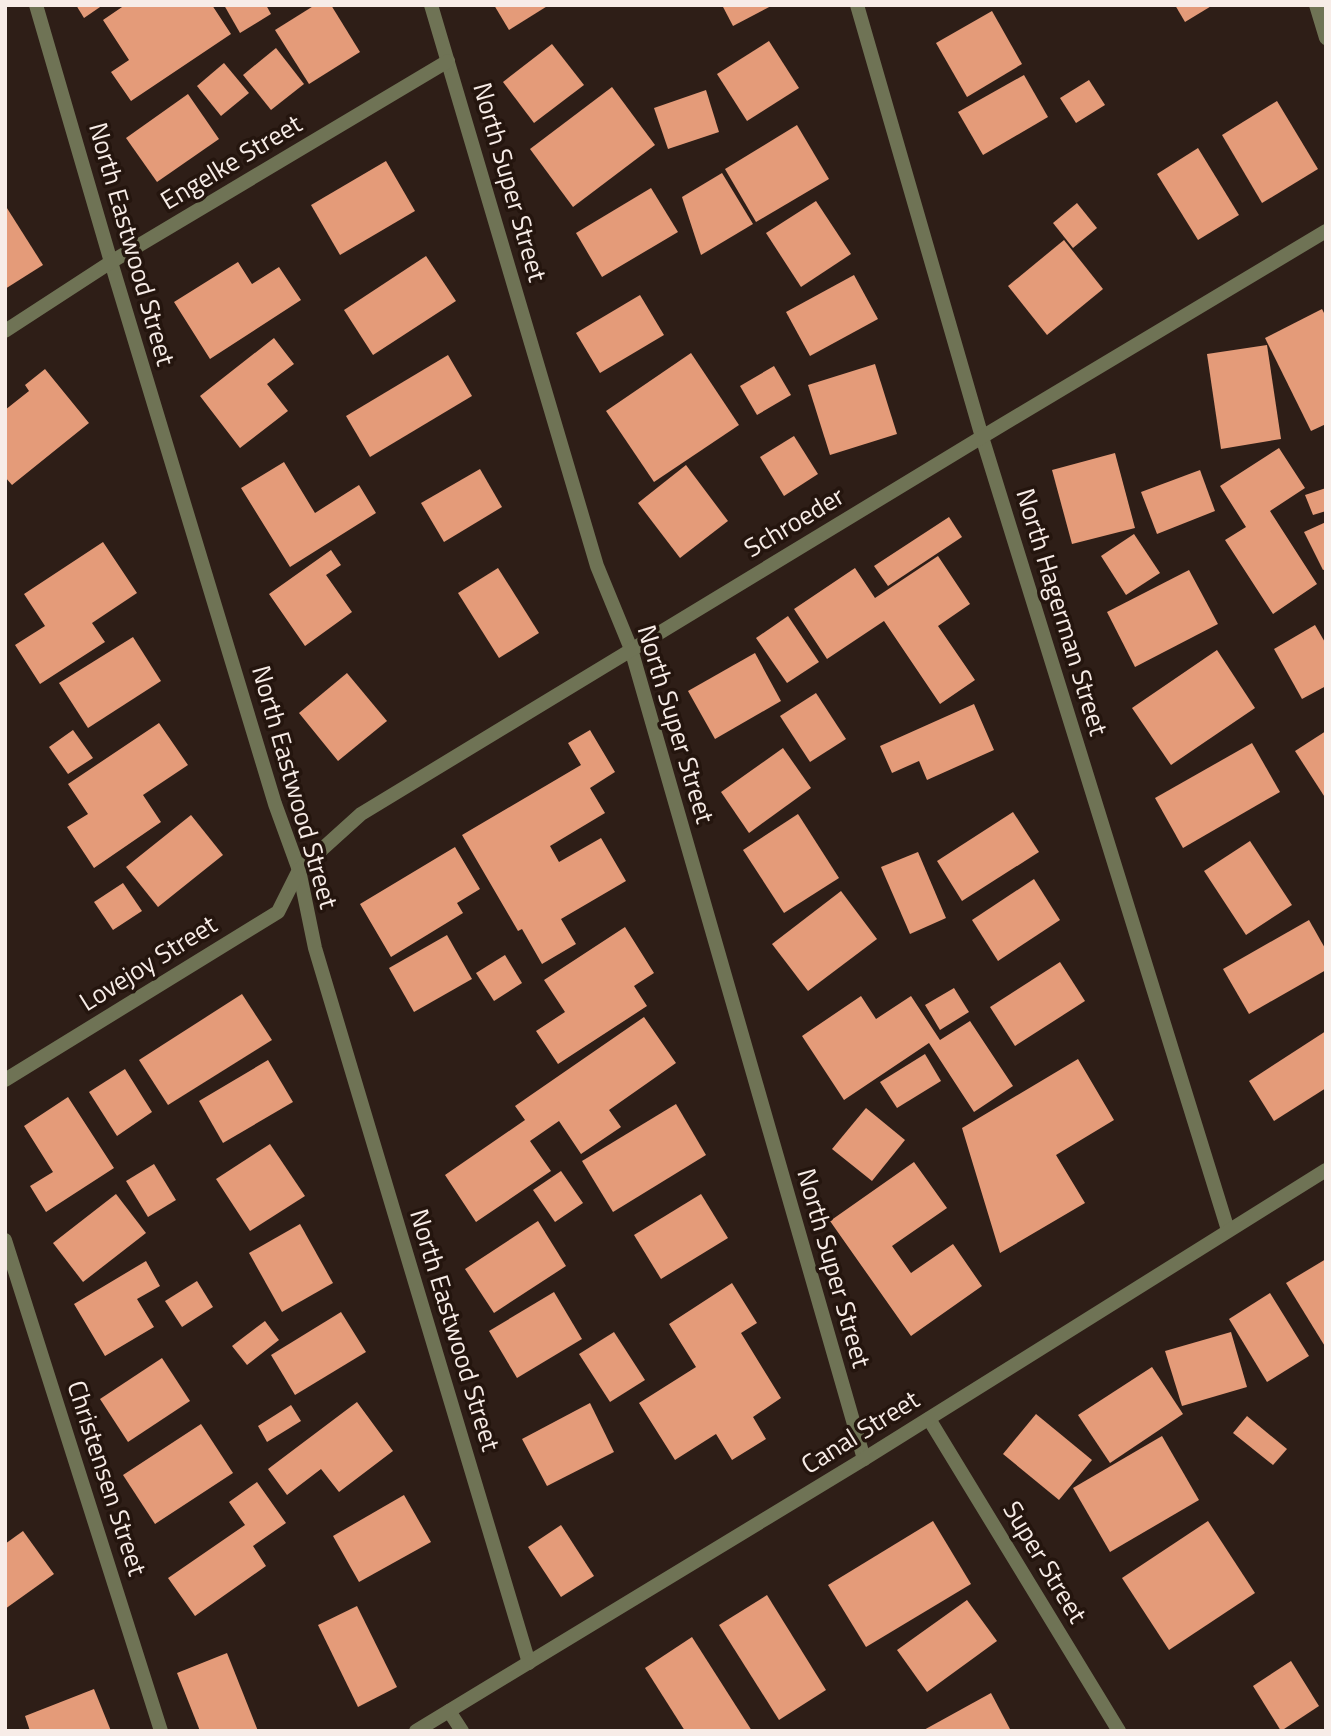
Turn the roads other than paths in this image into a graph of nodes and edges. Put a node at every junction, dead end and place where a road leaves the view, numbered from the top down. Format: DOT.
graph roads {
  1 [pos="36,5"];
  2 [pos="431,5"];
  3 [pos="857,5"];
  4 [pos="1317,5"];
  5 [pos="1326,38"];
  6 [pos="448,61"];
  7 [pos="1326,231"];
  8 [pos="111,262"];
  9 [pos="5,331"];
  10 [pos="982,437"];
  11 [pos="631,649"];
  12 [pos="299,870"];
  13 [pos="5,1080"];
  14 [pos="1326,1170"];
  15 [pos="1228,1230"];
  16 [pos="5,1240"];
  17 [pos="929,1419"];
  18 [pos="864,1460"];
  19 [pos="529,1663"];
  20 [pos="449,1710"];
  21 [pos="161,1731"];
  22 [pos="416,1731"];
  23 [pos="462,1731"];
  24 [pos="1119,1731"];
  1 -- 8 [label="street, North Eastwood Street"];
  2 -- 6 [label="street, North Super Street"];
  3 -- 10 [label="street, North Hagerman Street"];
  4 -- 5 [label="street"];
  6 -- 8 [label="street, Engelke Street"];
  6 -- 11 [label="street, North Super Street"];
  7 -- 10 [label="street, Schroeder"];
  8 -- 9 [label="street, Engelke Street"];
  8 -- 12 [label="street, North Eastwood Street"];
  10 -- 11 [label="street, Schroeder"];
  10 -- 15 [label="street, North Hagerman Street"];
  11 -- 12 [label="street, Schroeder"];
  11 -- 18 [label="street, North Super Street"];
  12 -- 13 [label="street, Lovejoy Street"];
  12 -- 19 [label="street, North Eastwood Street"];
  14 -- 15 [label="street, Canal Street"];
  15 -- 17 [label="street, Canal Street"];
  16 -- 21 [label="street, Christensen Street"];
  17 -- 18 [label="street, Canal Street"];
  17 -- 24 [label="street, Super Street"];
  18 -- 19 [label="street, Canal Street"];
  19 -- 20 [label="street, Canal Street"];
  20 -- 22 [label="street, Canal Street"];
  20 -- 23 [label="street"];
}
